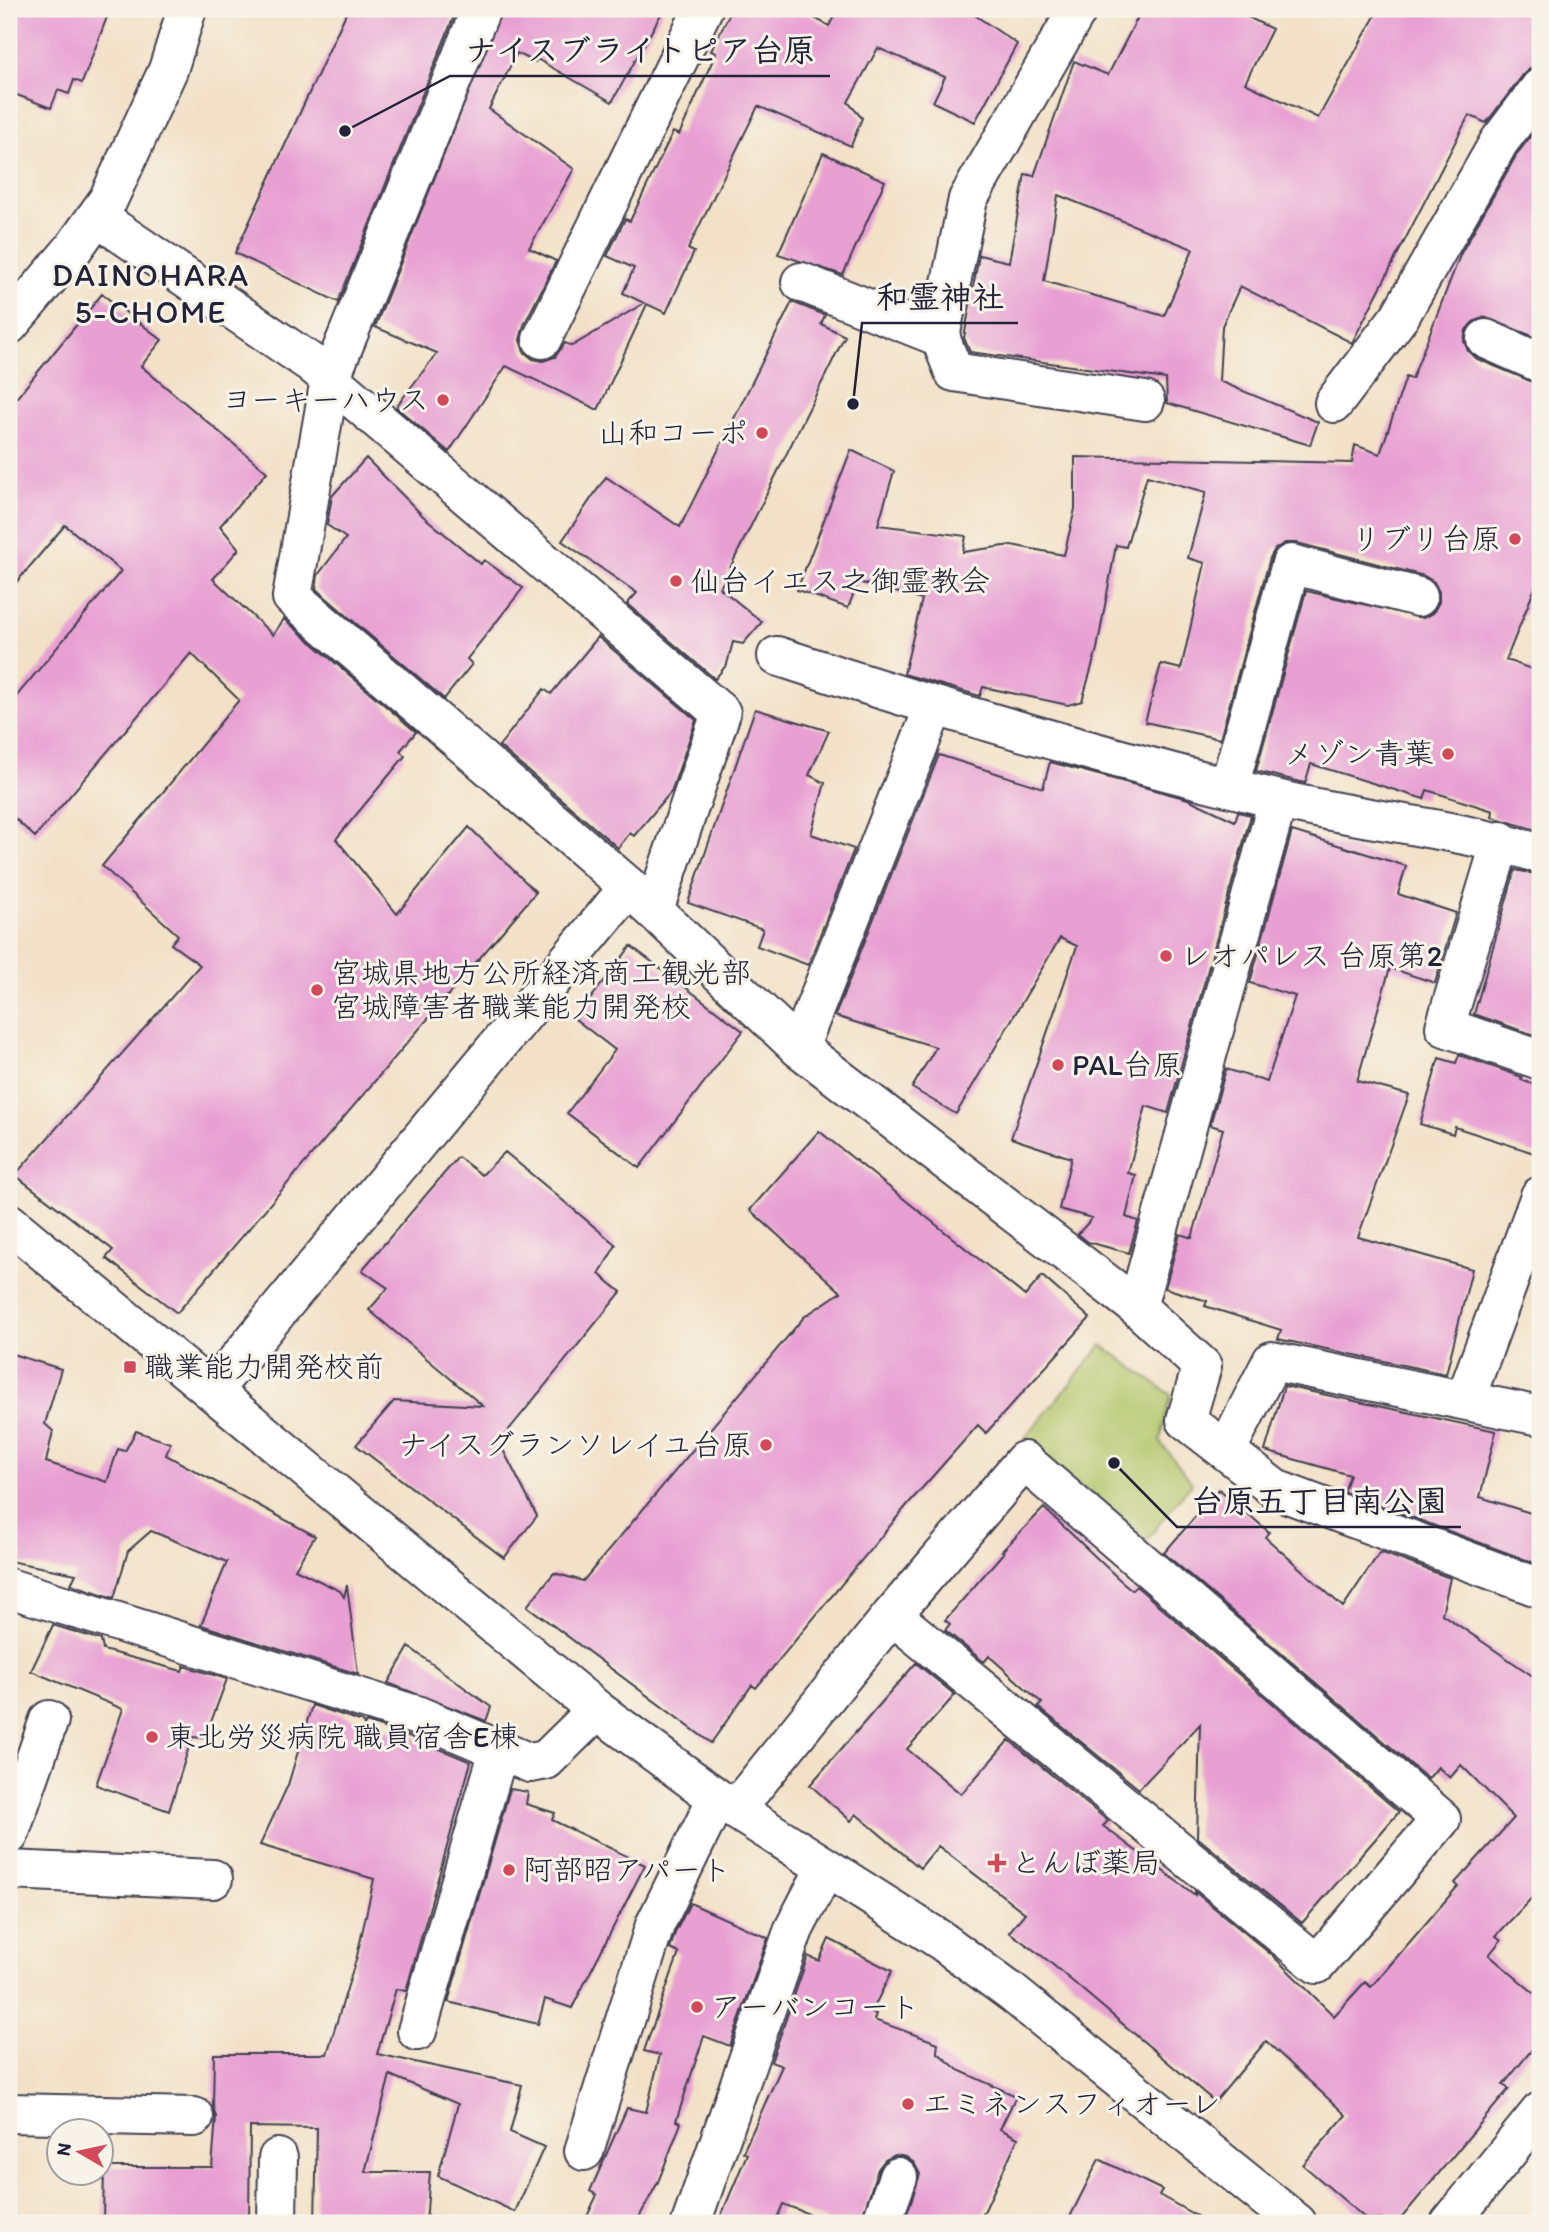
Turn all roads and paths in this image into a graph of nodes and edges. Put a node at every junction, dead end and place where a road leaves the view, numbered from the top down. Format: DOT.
graph roads {
  1 [pos="187,9"];
  2 [pos="481,9"];
  3 [pos="703,9"];
  4 [pos="1077,9"];
  5 [pos="1540,88"];
  6 [pos="97,217"];
  7 [pos="801,282"];
  8 [pos="9,326"];
  9 [pos="940,337"];
  10 [pos="542,339"];
  11 [pos="1486,339"];
  12 [pos="1540,363"];
  13 [pos="330,380"];
  14 [pos="1145,401"];
  15 [pos="1334,403"];
  16 [pos="1418,597"];
  17 [pos="777,656"];
  18 [pos="934,707"];
  19 [pos="1229,787"];
  20 [pos="1278,800"];
  21 [pos="1501,841"];
  22 [pos="1540,853"];
  23 [pos="641,899"];
  24 [pos="799,1048"];
  25 [pos="1540,1060"];
  26 [pos="1540,1196"];
  27 [pos="9,1223"];
  28 [pos="1138,1307"];
  29 [pos="212,1391"];
  30 [pos="1465,1400"];
  31 [pos="1540,1416"];
  32 [pos="1226,1451"];
  33 [pos="9,1588"];
  34 [pos="1540,1588"];
  35 [pos="892,1615"];
  36 [pos="597,1710"];
  37 [pos="49,1720"];
  38 [pos="499,1750"];
  39 [pos="726,1804"];
  40 [pos="9,1835"];
  41 [pos="825,1869"];
  42 [pos="9,1870"];
  43 [pos="213,1879"];
  44 [pos="417,2031"];
  45 [pos="1540,2112"];
  46 [pos="9,2113"];
  47 [pos="194,2117"];
  48 [pos="584,2151"];
  49 [pos="278,2158"];
  50 [pos="898,2177"];
  51 [pos="277,2223"];
  52 [pos="691,2223"];
  53 [pos="881,2223"];
  54 [pos="1297,2223"];
  55 [pos="1450,2223"];
  1 -- 6 [label="street"];
  2 -- 13 [label="street"];
  3 -- 10 [label="street"];
  4 -- 9 [label="street"];
  5 -- 15 [label="street"];
  6 -- 8 [label="street"];
  6 -- 13 [label="street"];
  7 -- 9 [label="street"];
  9 -- 14 [label="street"];
  11 -- 12 [label="street"];
  13 -- 23 [label="street"];
  13 -- 23 [label="street"];
  16 -- 19 [label="street"];
  17 -- 18 [label="street"];
  18 -- 19 [label="street"];
  18 -- 24 [label="street"];
  19 -- 20 [label="street"];
  20 -- 21 [label="street"];
  20 -- 28 [label="street"];
  21 -- 22 [label="street"];
  21 -- 25 [label="street"];
  23 -- 24 [label="street"];
  23 -- 29 [label="street"];
  24 -- 28 [label="street"];
  26 -- 30 [label="street"];
  27 -- 29 [label="street"];
  28 -- 32 [label="street"];
  29 -- 36 [label="street"];
  30 -- 31 [label="street"];
  30 -- 32 [label="street"];
  32 -- 34 [label="street"];
  33 -- 38 [label="street"];
  35 -- 35 [label="street"];
  35 -- 39 [label="street"];
  36 -- 38 [label="street"];
  36 -- 39 [label="street"];
  37 -- 40 [label="street"];
  38 -- 44 [label="street"];
  39 -- 41 [label="street"];
  39 -- 48 [label="street"];
  41 -- 52 [label="street"];
  41 -- 54 [label="street"];
  42 -- 43 [label="street"];
  45 -- 55 [label="street"];
  46 -- 47 [label="street"];
  49 -- 51 [label="street"];
  50 -- 53 [label="street"];
}
